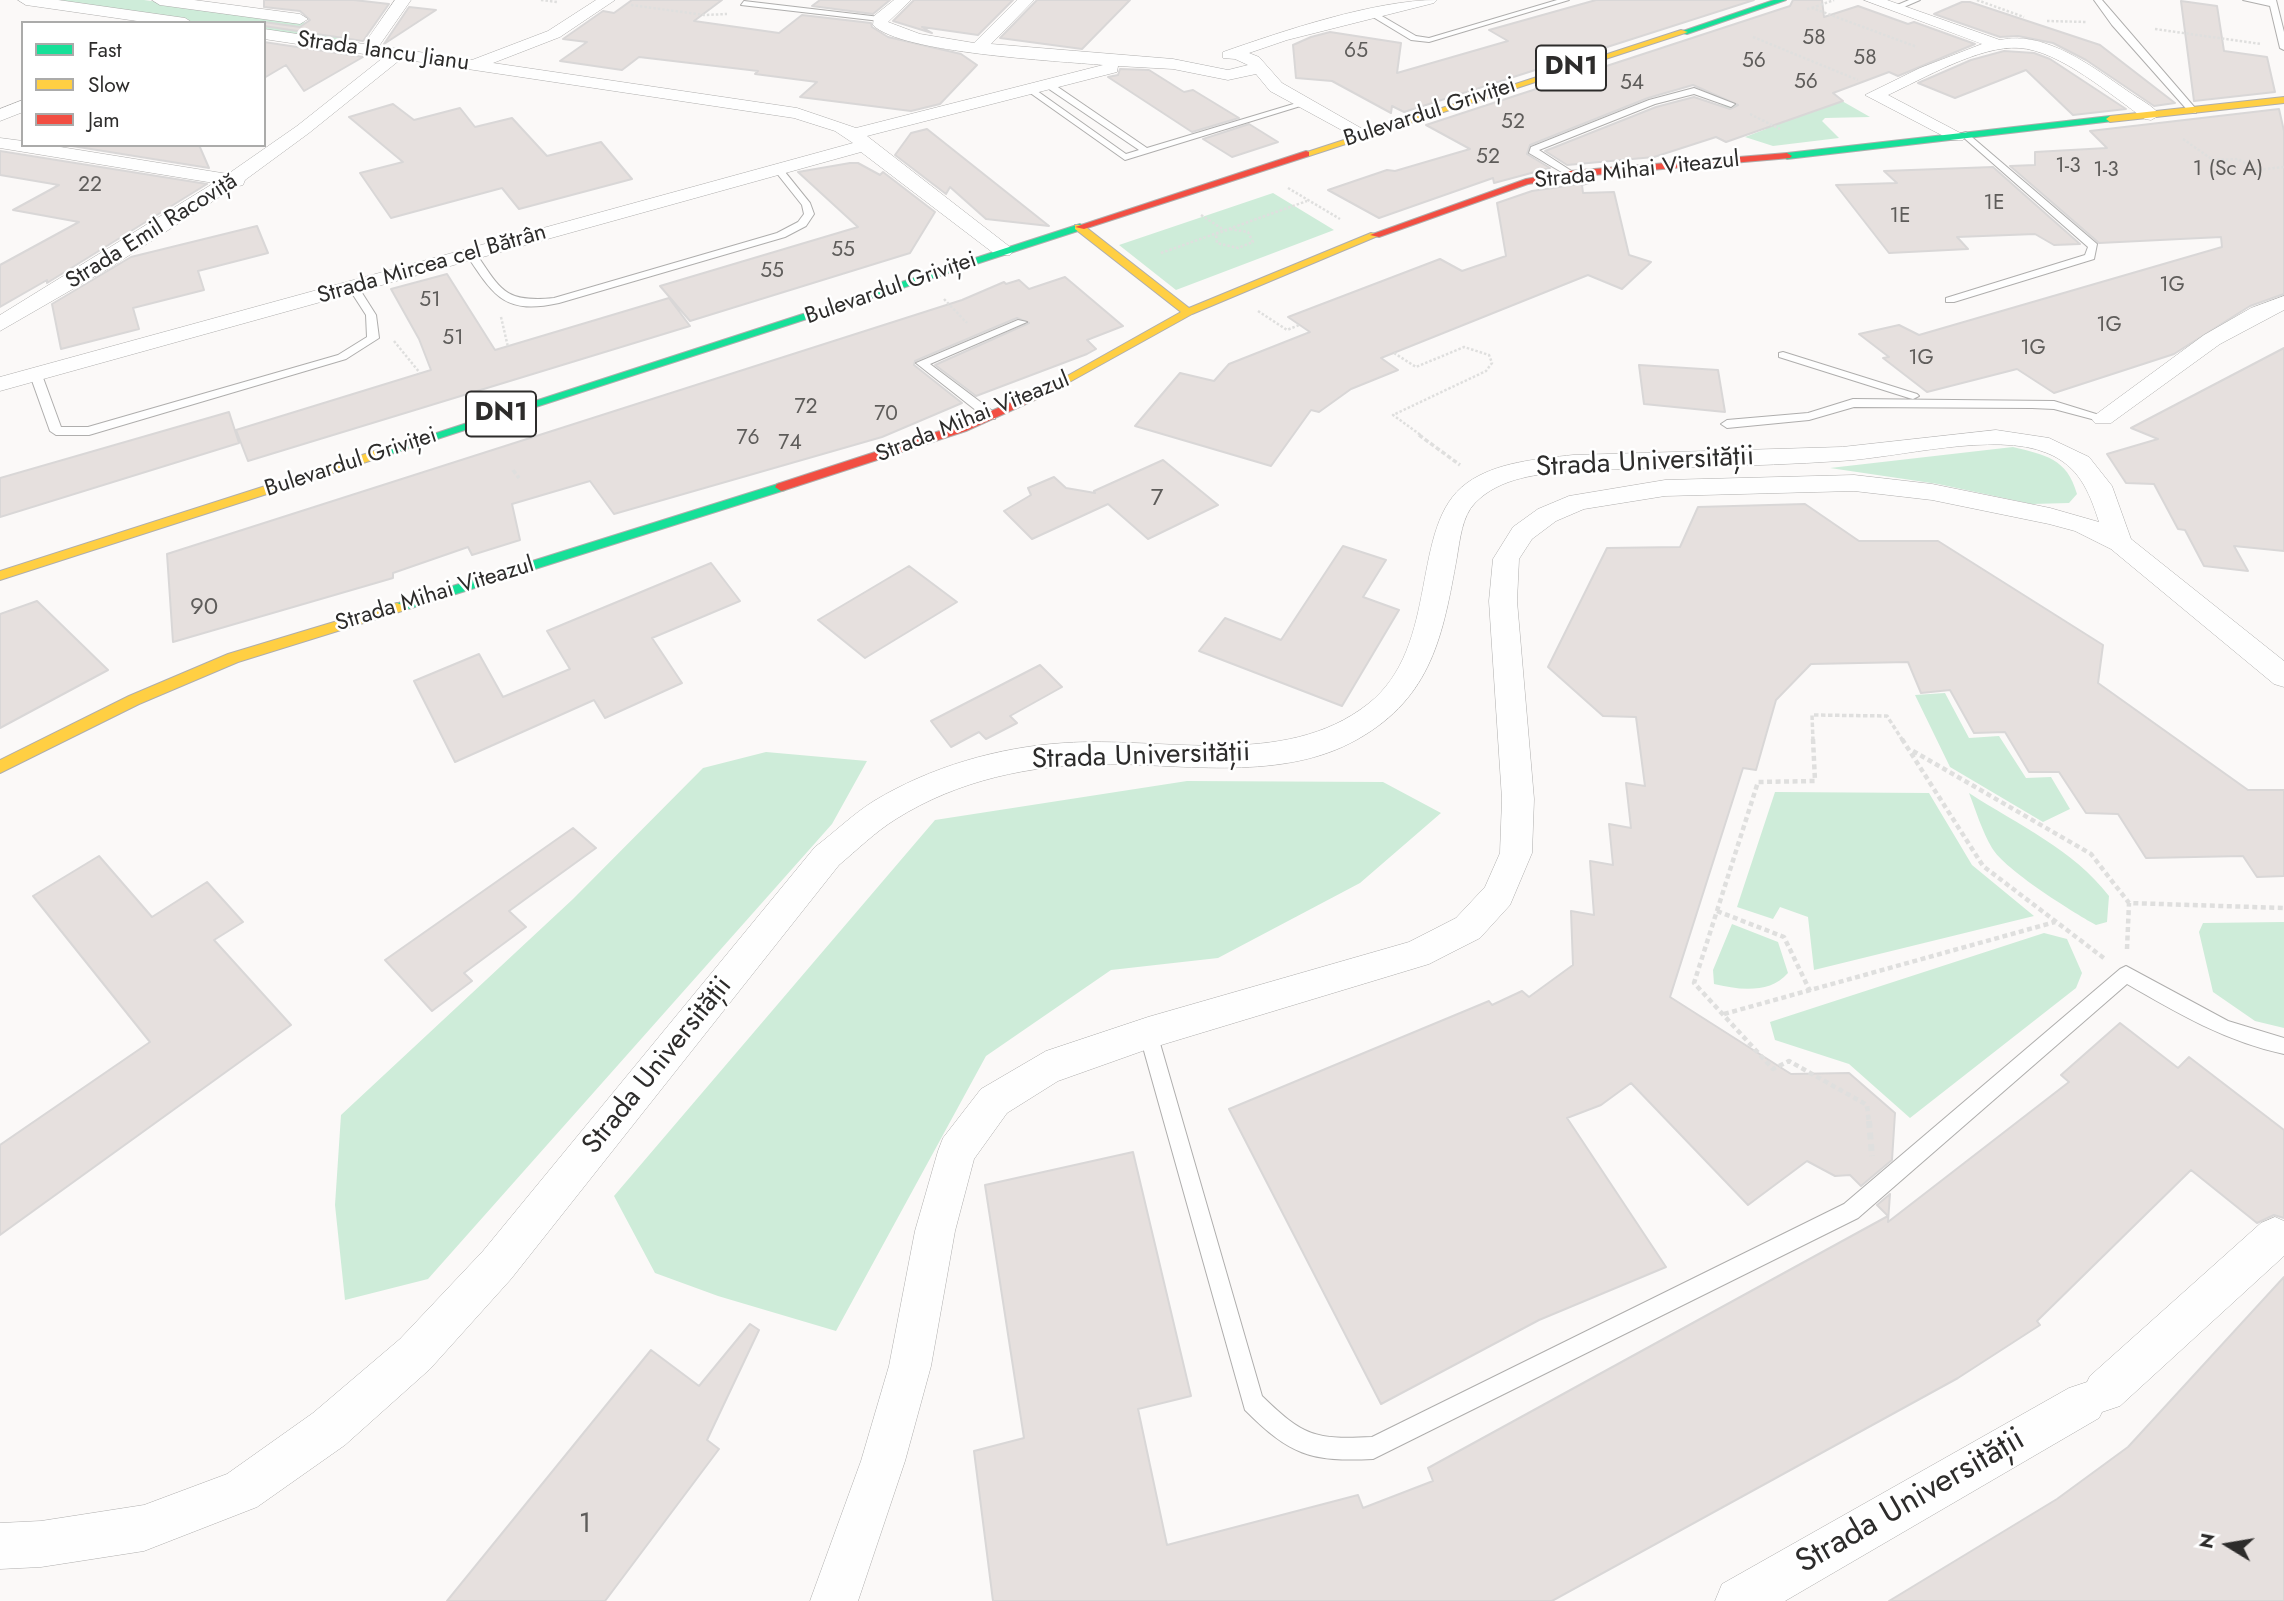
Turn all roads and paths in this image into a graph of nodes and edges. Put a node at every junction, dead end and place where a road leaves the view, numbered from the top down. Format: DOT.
graph roads {
  1 [pos="26,0"];
  2 [pos="160,0"];
  3 [pos="403,0"];
  4 [pos="903,0"];
  5 [pos="1026,0"];
  6 [pos="1429,0"];
  7 [pos="1565,0"];
  8 [pos="1782,0"];
  9 [pos="1833,0"];
  10 [pos="1872,0"];
  11 [pos="1916,0"];
  12 [pos="2098,0"];
  13 [pos="2247,0"];
  14 [pos="606,1"];
  15 [pos="2272,2"];
  16 [pos="744,3"];
  17 [pos="776,7"];
  18 [pos="1812,8"];
  19 [pos="1894,8"];
  20 [pos="1801,12"];
  21 [pos="1372,14"];
  22 [pos="880,19"];
  23 [pos="171,21"];
  24 [pos="312,21"];
  25 [pos="266,34"];
  26 [pos="1281,37"];
  27 [pos="1754,37"];
  28 [pos="1996,44"];
  29 [pos="978,48"];
  30 [pos="2284,48"];
  31 [pos="369,49"];
  32 [pos="397,54"];
  33 [pos="1219,60"];
  34 [pos="1954,62"];
  35 [pos="1134,63"];
  36 [pos="1254,64"];
  37 [pos="473,65"];
  38 [pos="1236,75"];
  39 [pos="1049,85"];
  40 [pos="1276,87"];
  41 [pos="1030,90"];
  42 [pos="1885,90"];
  43 [pos="2284,100"];
  44 [pos="1303,104"];
  45 [pos="1731,104"];
  46 [pos="971,105"];
  47 [pos="21,106"];
  48 [pos="2193,111"];
  49 [pos="2151,115"];
  50 [pos="0,116"];
  51 [pos="1360,135"];
  52 [pos="1961,135"];
  53 [pos="860,139"];
  54 [pos="0,143"];
  55 [pos="2190,144"];
  56 [pos="21,146"];
  57 [pos="25,147"];
  58 [pos="1146,151"];
  59 [pos="2284,167"];
  60 [pos="778,169"];
  61 [pos="1570,174"];
  62 [pos="236,181"];
  63 [pos="1308,200"];
  64 [pos="1079,227"];
  65 [pos="1224,230"];
  66 [pos="1003,251"];
  67 [pos="471,254"];
  68 [pos="1127,265"];
  69 [pos="352,287"];
  70 [pos="939,295"];
  71 [pos="1950,300"];
  72 [pos="2284,302"];
  73 [pos="1254,308"];
  74 [pos="1188,312"];
  75 [pos="1022,322"];
  76 [pos="0,324"];
  77 [pos="1299,325"];
  78 [pos="373,338"];
  79 [pos="983,338"];
  80 [pos="1394,353"];
  81 [pos="1783,355"];
  82 [pos="420,373"];
  83 [pos="36,375"];
  84 [pos="0,384"];
  85 [pos="1936,402"];
  86 [pos="990,416"];
  87 [pos="2103,418"];
  88 [pos="1727,424"];
  89 [pos="513,470"];
  90 [pos="519,478"];
  91 [pos="1486,484"];
  92 [pos="2120,543"];
  93 [pos="0,576"];
  94 [pos="2284,677"];
  95 [pos="1910,749"];
  96 [pos="0,766"];
  97 [pos="2129,903"];
  98 [pos="2284,908"];
  99 [pos="1717,911"];
  100 [pos="2056,922"];
  101 [pos="2126,974"];
  102 [pos="1810,991"];
  103 [pos="1724,1014"];
  104 [pos="1148,1033"];
  105 [pos="2284,1046"];
  106 [pos="1875,1190"];
  107 [pos="2275,1237"];
  108 [pos="0,1546"];
  109 [pos="834,1601"];
  110 [pos="1739,1601"];
  1 -- 23 [label="street"];
  2 -- 24 [label="street, Strada Iancu Jianu"];
  3 -- 31 [label="street"];
  4 -- 22 [label="street"];
  5 -- 29 [label="street"];
  6 -- 21 [label="street"];
  7 -- 21 [label="lane"];
  8 -- 51 [label="street, Bulevardul Griviței / DN1"];
  9 -- 18 [label="path"];
  10 -- 19 [label="street"];
  11 -- 19 [label="lane"];
  12 -- 48 [label="lane"];
  13 -- 15 [label="lane"];
  14 -- 17 [label="path"];
  14 -- 37 [label="street"];
  15 -- 30 [label="lane"];
  16 -- 17 [label="lane"];
  17 -- 22 [label="lane"];
  18 -- 20 [label="path"];
  18 -- 34 [label="path"];
  19 -- 28 [label="street"];
  21 -- 26 [label="street"];
  22 -- 29 [label="street"];
  25 -- 31 [label="street, Strada Iancu Jianu"];
  26 -- 33 [label="street"];
  26 -- 36 [label="street"];
  27 -- 42 [label="path"];
  28 -- 34 [label="street"];
  28 -- 49 [label="street"];
  29 -- 35 [label="street"];
  29 -- 46 [label="street"];
  31 -- 32 [label="street, Strada Iancu Jianu"];
  32 -- 37 [label="street, Strada Iancu Jianu"];
  32 -- 62 [label="street, Strada Emil Racoviță"];
  33 -- 35 [label="street"];
  33 -- 36 [label="street"];
  33 -- 38 [label="street"];
  34 -- 42 [label="street"];
  35 -- 39 [label="street, Strada Mircea cel Bătrân"];
  36 -- 38 [label="street"];
  36 -- 40 [label="street"];
  37 -- 53 [label="street, Strada Iancu Jianu"];
  38 -- 40 [label="street"];
  39 -- 41 [label="street, Strada Mircea cel Bătrân"];
  39 -- 58 [label="lane"];
  40 -- 44 [label="street"];
  41 -- 46 [label="street, Strada Mircea cel Bătrân"];
  41 -- 58 [label="lane"];
  42 -- 52 [label="street"];
  43 -- 48 [label="street, Strada Mihai Viteazul"];
  44 -- 51 [label="street"];
  44 -- 58 [label="lane"];
  45 -- 61 [label="lane"];
  46 -- 53 [label="street, Strada Mircea cel Bătrân"];
  47 -- 50 [label="street"];
  48 -- 49 [label="street, Strada Mihai Viteazul"];
  49 -- 52 [label="street, Strada Mihai Viteazul"];
  51 -- 64 [label="street, Bulevardul Griviței / DN1"];
  52 -- 61 [label="street, Strada Mihai Viteazul"];
  52 -- 71 [label="lane"];
  53 -- 60 [label="street, Strada Mircea cel Bătrân"];
  53 -- 66 [label="street"];
  54 -- 56 [label="street"];
  55 -- 59 [label="path"];
  57 -- 62 [label="street"];
  60 -- 67 [label="street, Strada Mircea cel Bătrân"];
  60 -- 67 [label="lane"];
  61 -- 74 [label="street, Strada Mihai Viteazul"];
  62 -- 76 [label="street, Strada Emil Racoviță"];
  63 -- 65 [label="path"];
  64 -- 66 [label="street, Bulevardul Griviței / DN1"];
  64 -- 68 [label="street"];
  65 -- 65 [label="path"];
  65 -- 68 [label="path"];
  66 -- 93 [label="street, Bulevardul Griviței / DN1"];
  67 -- 69 [label="street, Strada Mircea cel Bătrân"];
  68 -- 74 [label="street"];
  69 -- 78 [label="lane"];
  69 -- 83 [label="street, Strada Mircea cel Bătrân"];
  70 -- 79 [label="path"];
  72 -- 87 [label="street"];
  73 -- 77 [label="path"];
  74 -- 86 [label="street, Strada Mihai Viteazul"];
  75 -- 79 [label="lane"];
  78 -- 82 [label="path"];
  78 -- 83 [label="lane"];
  79 -- 86 [label="lane"];
  80 -- 91 [label="path"];
  81 -- 85 [label="lane"];
  83 -- 84 [label="street, Strada Mircea cel Bătrân"];
  85 -- 87 [label="lane"];
  85 -- 88 [label="lane"];
  86 -- 96 [label="street, Strada Mihai Viteazul"];
  89 -- 90 [label="path"];
  91 -- 92 [label="street, Strada Universității"];
  91 -- 108 [label="street, Strada Universității"];
  92 -- 94 [label="street, Strada Universității"];
  92 -- 104 [label="street, Strada Universității"];
  95 -- 97 [label="path"];
  95 -- 99 [label="path"];
  95 -- 100 [label="path"];
  97 -- 98 [label="path"];
  97 -- 101 [label="path"];
  99 -- 102 [label="path"];
  99 -- 103 [label="path"];
  100 -- 101 [label="path"];
  100 -- 102 [label="path"];
  101 -- 105 [label="lane"];
  101 -- 106 [label="lane"];
  102 -- 103 [label="path"];
  103 -- 106 [label="path"];
  104 -- 106 [label="lane"];
  104 -- 109 [label="street, Strada Universității"];
  107 -- 110 [label="street, Strada Universității"];
}
